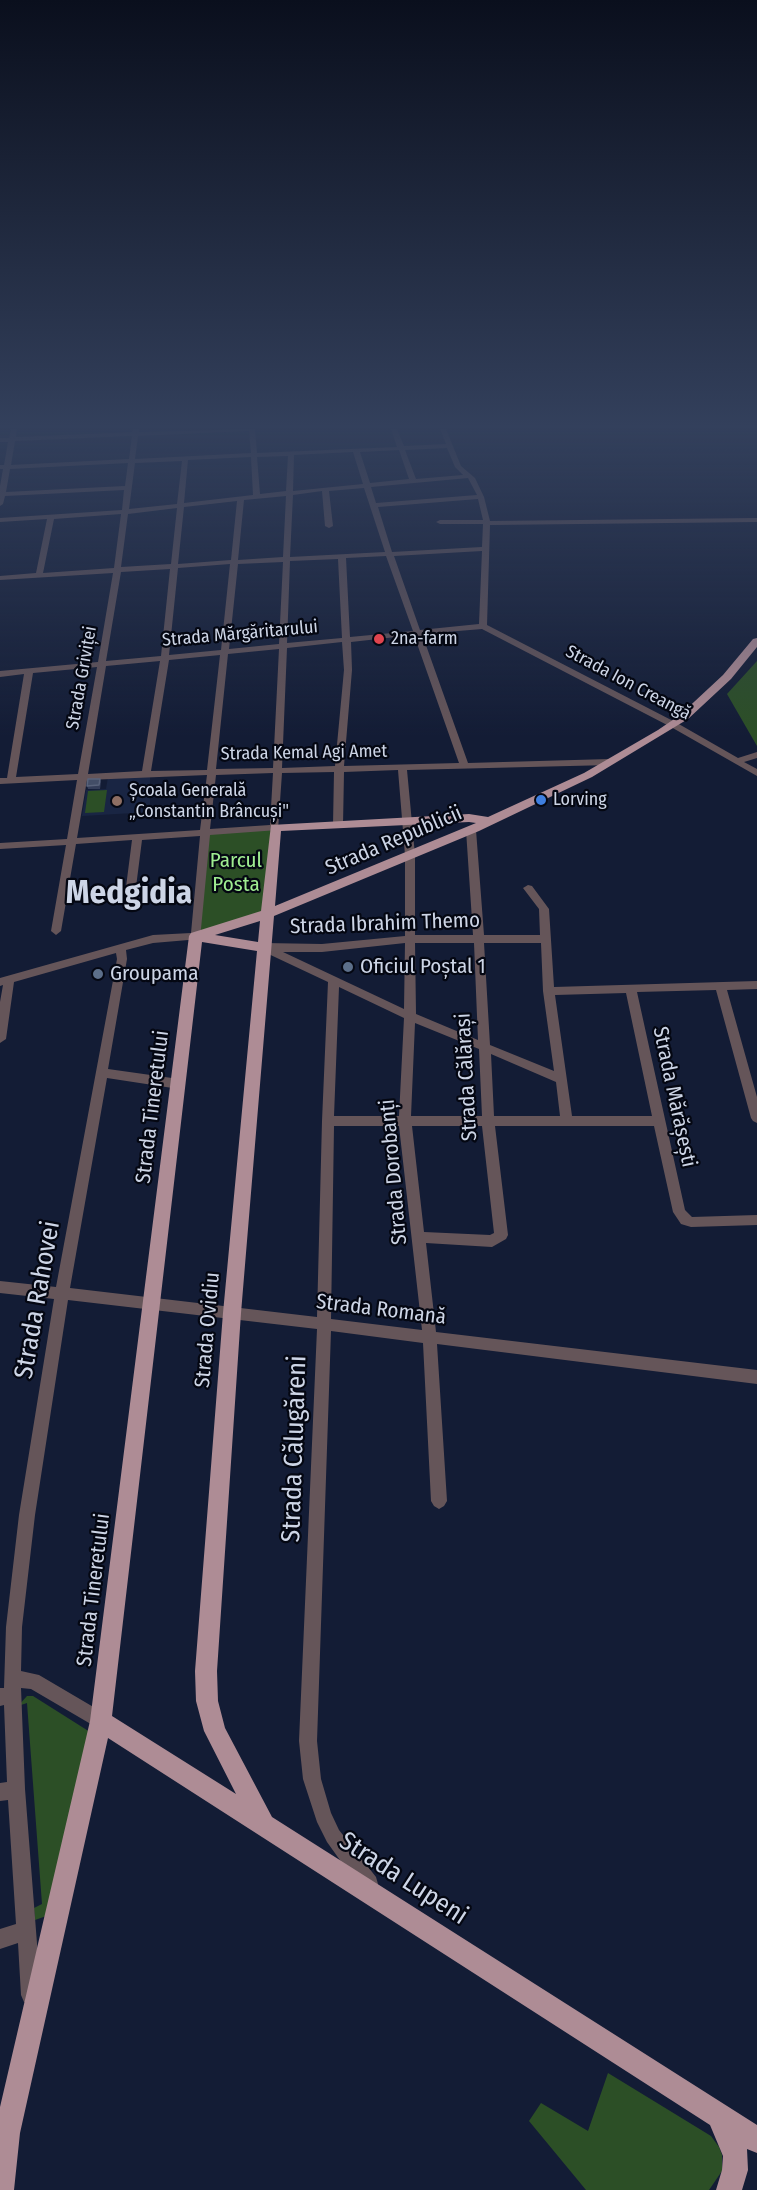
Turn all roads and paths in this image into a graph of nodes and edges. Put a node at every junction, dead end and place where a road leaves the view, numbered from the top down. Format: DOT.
graph roads {
  1 [pos="48,531"];
  2 [pos="122,531"];
  3 [pos="178,531"];
  4 [pos="237,531"];
  5 [pos="287,531"];
  6 [pos="382,531"];
  7 [pos="486,531"];
  8 [pos="485,549"];
  9 [pos="389,553"];
  10 [pos="342,556"];
  11 [pos="285,559"];
  12 [pos="234,562"];
  13 [pos="174,566"];
  14 [pos="117,570"];
  15 [pos="39,576"];
  16 [pos="0,578"];
  17 [pos="483,626"];
  18 [pos="417,633"];
  19 [pos="347,640"];
  20 [pos="757,641"];
  21 [pos="281,646"];
  22 [pos="224,652"];
  23 [pos="165,658"];
  24 [pos="102,664"];
  25 [pos="29,671"];
  26 [pos="0,674"];
  27 [pos="674,725"];
  28 [pos="757,755"];
  29 [pos="737,761"];
  30 [pos="610,762"];
  31 [pos="465,766"];
  32 [pos="402,767"];
  33 [pos="339,769"];
  34 [pos="277,770"];
  35 [pos="212,772"];
  36 [pos="757,773"];
  37 [pos="146,774"];
  38 [pos="82,776"];
  39 [pos="11,780"];
  40 [pos="0,781"];
  41 [pos="406,821"];
  42 [pos="490,821"];
  43 [pos="338,825"];
  44 [pos="275,828"];
  45 [pos="471,830"];
  46 [pos="205,832"];
  47 [pos="138,836"];
  48 [pos="71,841"];
  49 [pos="0,846"];
  50 [pos="410,855"];
  51 [pos="131,887"];
  52 [pos="528,888"];
  53 [pos="267,914"];
  54 [pos="56,931"];
  55 [pos="196,936"];
  56 [pos="411,939"];
  57 [pos="544,939"];
  58 [pos="479,940"];
  59 [pos="120,947"];
  60 [pos="264,955"];
  61 [pos="4,981"];
  62 [pos="334,981"];
  63 [pos="757,986"];
  64 [pos="720,987"];
  65 [pos="631,989"];
  66 [pos="549,991"];
  67 [pos="410,1016"];
  68 [pos="0,1039"];
  69 [pos="485,1049"];
  70 [pos="102,1072"];
  71 [pos="561,1079"];
  72 [pos="179,1084"];
  73 [pos="757,1118"];
  74 [pos="328,1121"];
  75 [pos="405,1121"];
  76 [pos="488,1121"];
  77 [pos="660,1121"];
  78 [pos="567,1122"];
  79 [pos="757,1220"];
  80 [pos="418,1237"];
  81 [pos="0,1287"];
  82 [pos="62,1293"];
  83 [pos="151,1303"];
  84 [pos="232,1313"];
  85 [pos="324,1325"];
  86 [pos="430,1337"];
  87 [pos="757,1377"];
  88 [pos="439,1501"];
  89 [pos="13,1678"];
  90 [pos="6,1696"];
  91 [pos="101,1721"];
  92 [pos="8,1790"];
  93 [pos="263,1823"];
  94 [pos="380,1898"];
  95 [pos="25,1931"];
  96 [pos="0,1938"];
  97 [pos="34,2022"];
  98 [pos="718,2115"];
  99 [pos="757,2140"];
  100 [pos="1,2159"];
  101 [pos="1,2190"];
  102 [pos="729,2190"];
  1 -- 15 [label="street"];
  2 -- 14 [label="street, Strada Griviței"];
  3 -- 13 [label="street"];
  4 -- 12 [label="street, Strada Tineretului"];
  5 -- 11 [label="street"];
  6 -- 9 [label="street"];
  7 -- 8 [label="street"];
  8 -- 9 [label="street"];
  8 -- 17 [label="street"];
  9 -- 10 [label="street"];
  9 -- 18 [label="street"];
  10 -- 11 [label="street"];
  10 -- 19 [label="street"];
  11 -- 12 [label="street"];
  11 -- 21 [label="street"];
  12 -- 13 [label="street"];
  12 -- 22 [label="street, Strada Tineretului"];
  13 -- 14 [label="street"];
  13 -- 23 [label="street"];
  14 -- 15 [label="street"];
  14 -- 24 [label="street, Strada Griviței"];
  15 -- 16 [label="street"];
  17 -- 18 [label="street, Strada Mărgăritarului"];
  17 -- 27 [label="street, Strada Ion Creangă"];
  18 -- 19 [label="street, Strada Mărgăritarului"];
  18 -- 31 [label="street"];
  19 -- 21 [label="street, Strada Mărgăritarului"];
  19 -- 33 [label="street"];
  20 -- 27 [label="main road, Strada Republicii"];
  21 -- 22 [label="street, Strada Mărgăritarului"];
  21 -- 34 [label="street"];
  22 -- 23 [label="street, Strada Mărgăritarului"];
  22 -- 35 [label="street, Strada Tineretului"];
  23 -- 24 [label="street, Strada Mărgăritarului"];
  23 -- 37 [label="street"];
  24 -- 25 [label="street, Strada Mărgăritarului"];
  24 -- 38 [label="street, Strada Griviței"];
  25 -- 26 [label="street, Strada Mărgăritarului"];
  25 -- 39 [label="street"];
  27 -- 29 [label="street, Strada Ion Creangă"];
  27 -- 30 [label="main road, Strada Republicii"];
  28 -- 29 [label="street"];
  29 -- 36 [label="street, Strada Ion Creangă"];
  30 -- 31 [label="street, Strada Kemal Agi Amet"];
  30 -- 42 [label="main road, Strada Republicii"];
  31 -- 32 [label="street, Strada Kemal Agi Amet"];
  32 -- 33 [label="street, Strada Kemal Agi Amet"];
  32 -- 41 [label="street, Strada Dorobanți"];
  33 -- 34 [label="street, Strada Kemal Agi Amet"];
  33 -- 43 [label="street"];
  34 -- 35 [label="street, Strada Kemal Agi Amet"];
  34 -- 44 [label="street"];
  35 -- 37 [label="street, Strada Kemal Agi Amet"];
  35 -- 46 [label="street, Strada Tineretului"];
  37 -- 38 [label="street, Strada Kemal Agi Amet"];
  38 -- 39 [label="street, Strada Kemal Agi Amet"];
  38 -- 48 [label="street, Strada Griviței"];
  39 -- 40 [label="street, Strada Kemal Agi Amet"];
  41 -- 42 [label="main road"];
  41 -- 43 [label="main road"];
  41 -- 50 [label="street, Strada Dorobanți"];
  42 -- 45 [label="main road, Strada Republicii"];
  43 -- 44 [label="main road"];
  44 -- 46 [label="street"];
  44 -- 53 [label="main road, Strada Ovidiu"];
  45 -- 50 [label="main road, Strada Republicii"];
  45 -- 58 [label="street, Strada Călărași"];
  46 -- 47 [label="street"];
  46 -- 55 [label="street, Strada Tineretului"];
  47 -- 48 [label="street"];
  47 -- 51 [label="street"];
  48 -- 49 [label="street"];
  48 -- 54 [label="street, Strada Griviței"];
  50 -- 53 [label="main road, Strada Republicii"];
  50 -- 56 [label="street, Strada Dorobanți"];
  52 -- 57 [label="street"];
  53 -- 55 [label="main road, Strada Republicii"];
  53 -- 60 [label="main road, Strada Ovidiu"];
  55 -- 59 [label="street, Strada Republicii"];
  55 -- 60 [label="main road"];
  55 -- 72 [label="main road, Strada Tineretului"];
  56 -- 58 [label="street, Strada Ibrahim Themo"];
  56 -- 60 [label="street, Strada Ibrahim Themo"];
  56 -- 67 [label="street, Strada Dorobanți"];
  57 -- 58 [label="street, Strada Ibrahim Themo"];
  57 -- 66 [label="street"];
  58 -- 69 [label="street, Strada Călărași"];
  59 -- 61 [label="street, Strada Republicii"];
  59 -- 70 [label="street, Strada Rahovei"];
  60 -- 62 [label="street"];
  60 -- 84 [label="main road, Strada Ovidiu"];
  61 -- 68 [label="street"];
  62 -- 67 [label="street"];
  62 -- 74 [label="street, Strada Călugăreni"];
  63 -- 64 [label="street"];
  64 -- 65 [label="street"];
  64 -- 73 [label="street"];
  65 -- 66 [label="street"];
  65 -- 77 [label="street, Strada Mărășești"];
  66 -- 71 [label="street"];
  67 -- 69 [label="street"];
  67 -- 75 [label="street, Strada Dorobanți"];
  69 -- 71 [label="street"];
  69 -- 76 [label="street, Strada Călărași"];
  70 -- 72 [label="street"];
  70 -- 82 [label="street, Strada Rahovei"];
  71 -- 78 [label="street"];
  72 -- 83 [label="main road, Strada Tineretului"];
  74 -- 75 [label="street"];
  74 -- 85 [label="street, Strada Călugăreni"];
  75 -- 76 [label="street"];
  75 -- 80 [label="street, Strada Dorobanți"];
  76 -- 78 [label="street"];
  76 -- 80 [label="street, Strada Călărași"];
  77 -- 78 [label="street"];
  77 -- 79 [label="street, Strada Mărășești"];
  80 -- 86 [label="street, Strada Dorobanți"];
  81 -- 82 [label="street, Strada Romană"];
  82 -- 83 [label="street, Strada Romană"];
  82 -- 89 [label="street, Strada Rahovei"];
  83 -- 84 [label="street, Strada Romană"];
  83 -- 91 [label="main road, Strada Tineretului"];
  84 -- 85 [label="street, Strada Romană"];
  84 -- 93 [label="main road, Strada Ovidiu"];
  85 -- 86 [label="street, Strada Romană"];
  85 -- 94 [label="street, Strada Călugăreni"];
  86 -- 87 [label="street, Strada Romană"];
  86 -- 88 [label="street, Strada Dorobanți"];
  89 -- 90 [label="street, Strada Rahovei"];
  89 -- 91 [label="street, Strada Lupeni"];
  90 -- 92 [label="street, Strada Rahovei"];
  91 -- 93 [label="main road, Strada Lupeni"];
  91 -- 97 [label="main road, Strada Tineretului"];
  92 -- 95 [label="street, Strada Rahovei"];
  93 -- 94 [label="main road, Strada Lupeni"];
  94 -- 98 [label="main road, Strada Lupeni"];
  95 -- 96 [label="street"];
  95 -- 97 [label="street, Strada Rahovei"];
  97 -- 100 [label="main road, Strada Tineretului"];
  98 -- 99 [label="main road, Strada Lupeni"];
  98 -- 102 [label="main road"];
  100 -- 101 [label="main road, Strada Tineretului"];
}
